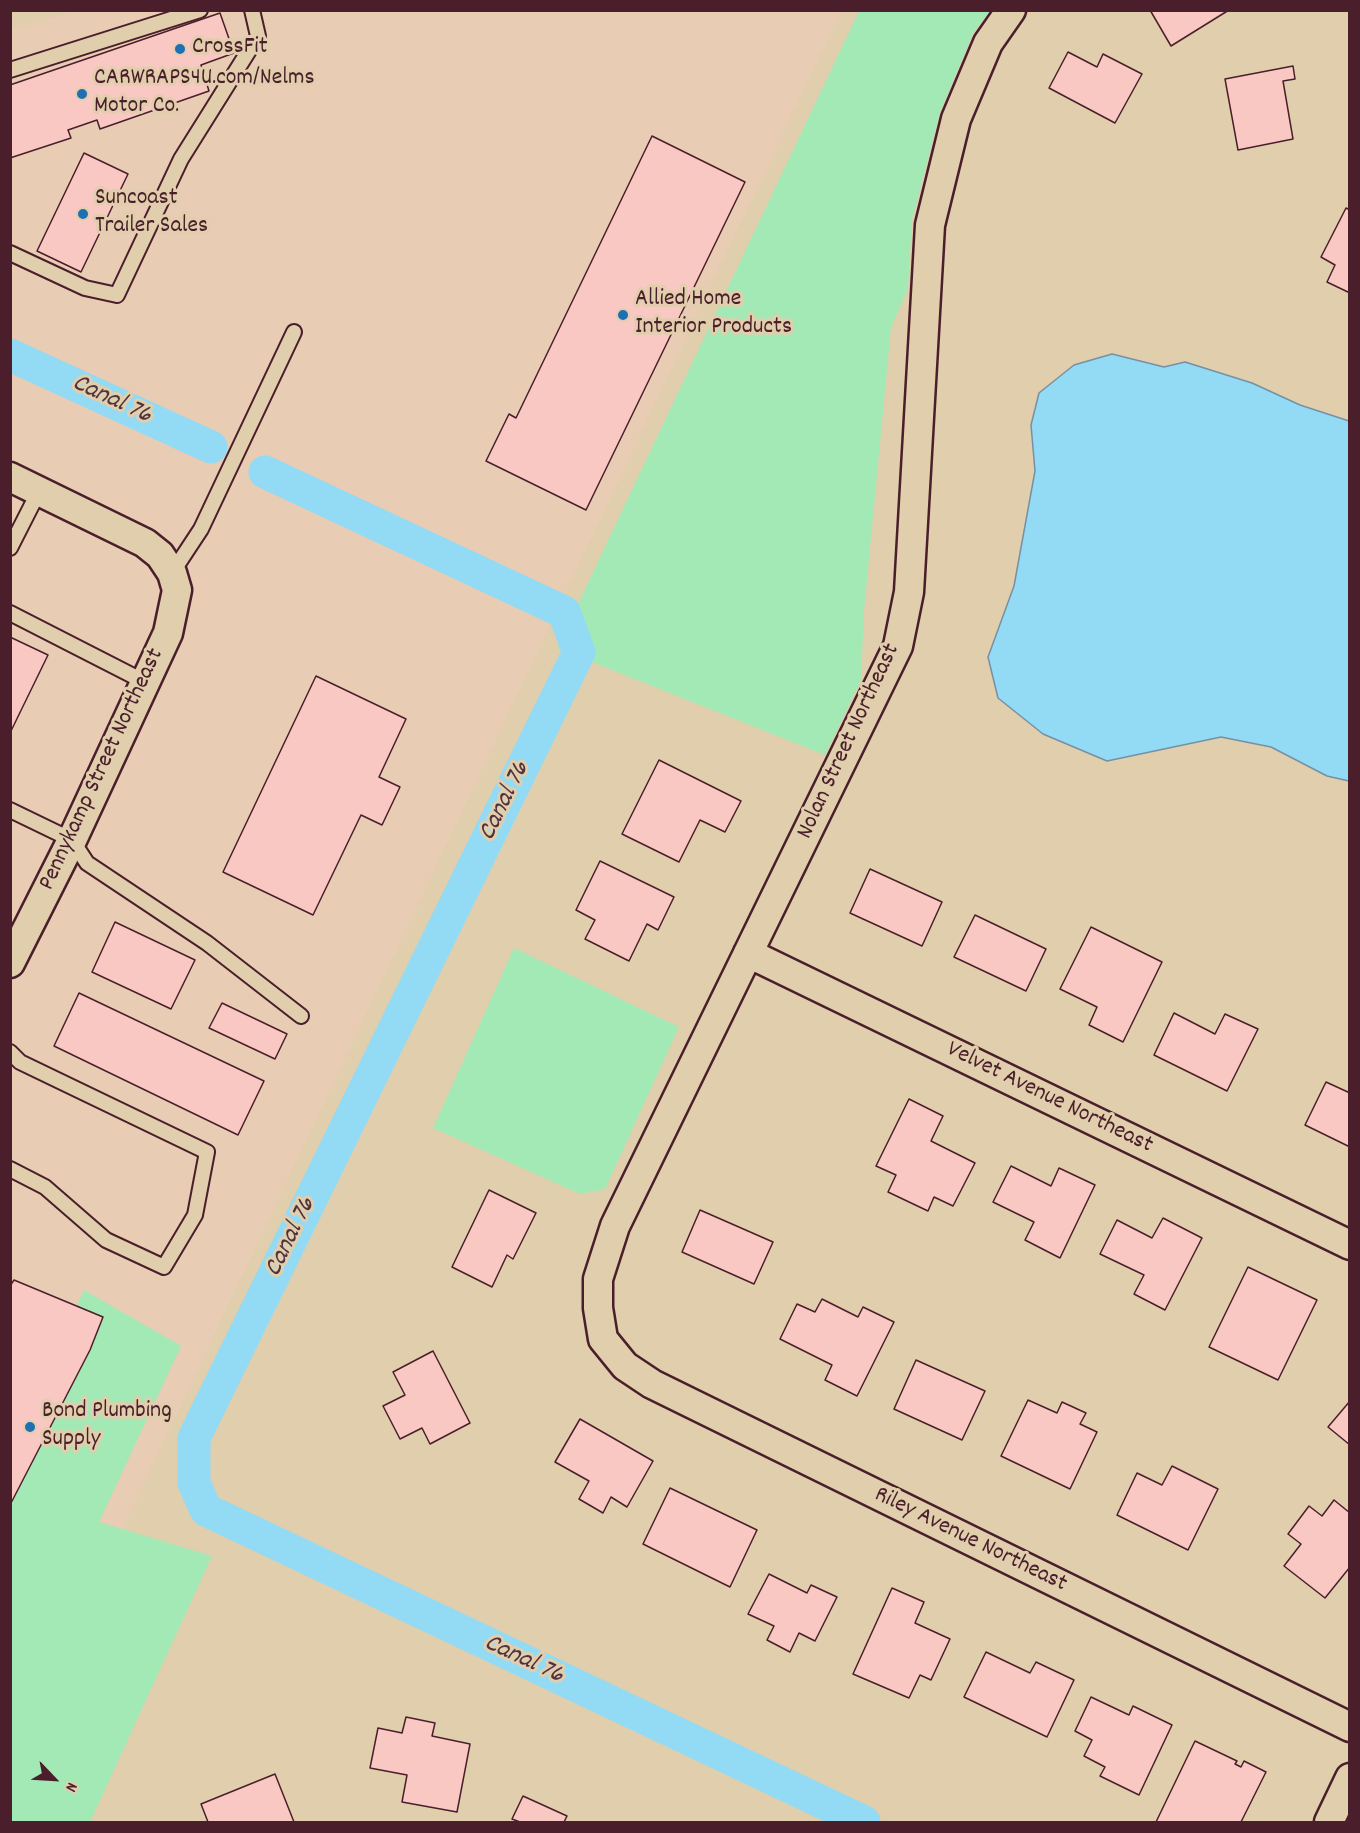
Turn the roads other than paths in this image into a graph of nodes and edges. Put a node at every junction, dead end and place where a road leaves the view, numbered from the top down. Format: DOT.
graph roads {
  1 [pos="200,10"];
  2 [pos="252,10"];
  3 [pos="1011,10"];
  4 [pos="10,70"];
  5 [pos="10,253"];
  6 [pos="294,332"];
  7 [pos="10,477"];
  8 [pos="39,491"];
  9 [pos="10,548"];
  10 [pos="172,573"];
  11 [pos="10,613"];
  12 [pos="145,682"];
  13 [pos="10,810"];
  14 [pos="72,840"];
  15 [pos="748,954"];
  16 [pos="10,963"];
  17 [pos="301,1016"];
  18 [pos="10,1052"];
  19 [pos="10,1169"];
  20 [pos="1350,1245"];
  21 [pos="603,1339"];
  22 [pos="1350,1727"];
  23 [pos="1350,1778"];
  24 [pos="1329,1822"];
  1 -- 4 [label="lane"];
  2 -- 5 [label="lane"];
  3 -- 15 [label="street, Nolan Street Northeast"];
  6 -- 10 [label="lane"];
  7 -- 8 [label="street"];
  8 -- 9 [label="lane"];
  8 -- 10 [label="street"];
  10 -- 12 [label="street, Pennykamp Street Northeast"];
  11 -- 12 [label="lane"];
  12 -- 14 [label="street, Pennykamp Street Northeast"];
  13 -- 14 [label="lane"];
  14 -- 16 [label="street, Pennykamp Street Northeast"];
  14 -- 17 [label="lane"];
  15 -- 20 [label="street, Velvet Avenue Northeast"];
  15 -- 21 [label="street, Nolan Street Northeast"];
  18 -- 19 [label="lane"];
  21 -- 22 [label="street, Riley Avenue Northeast"];
  23 -- 24 [label="street"];
}
